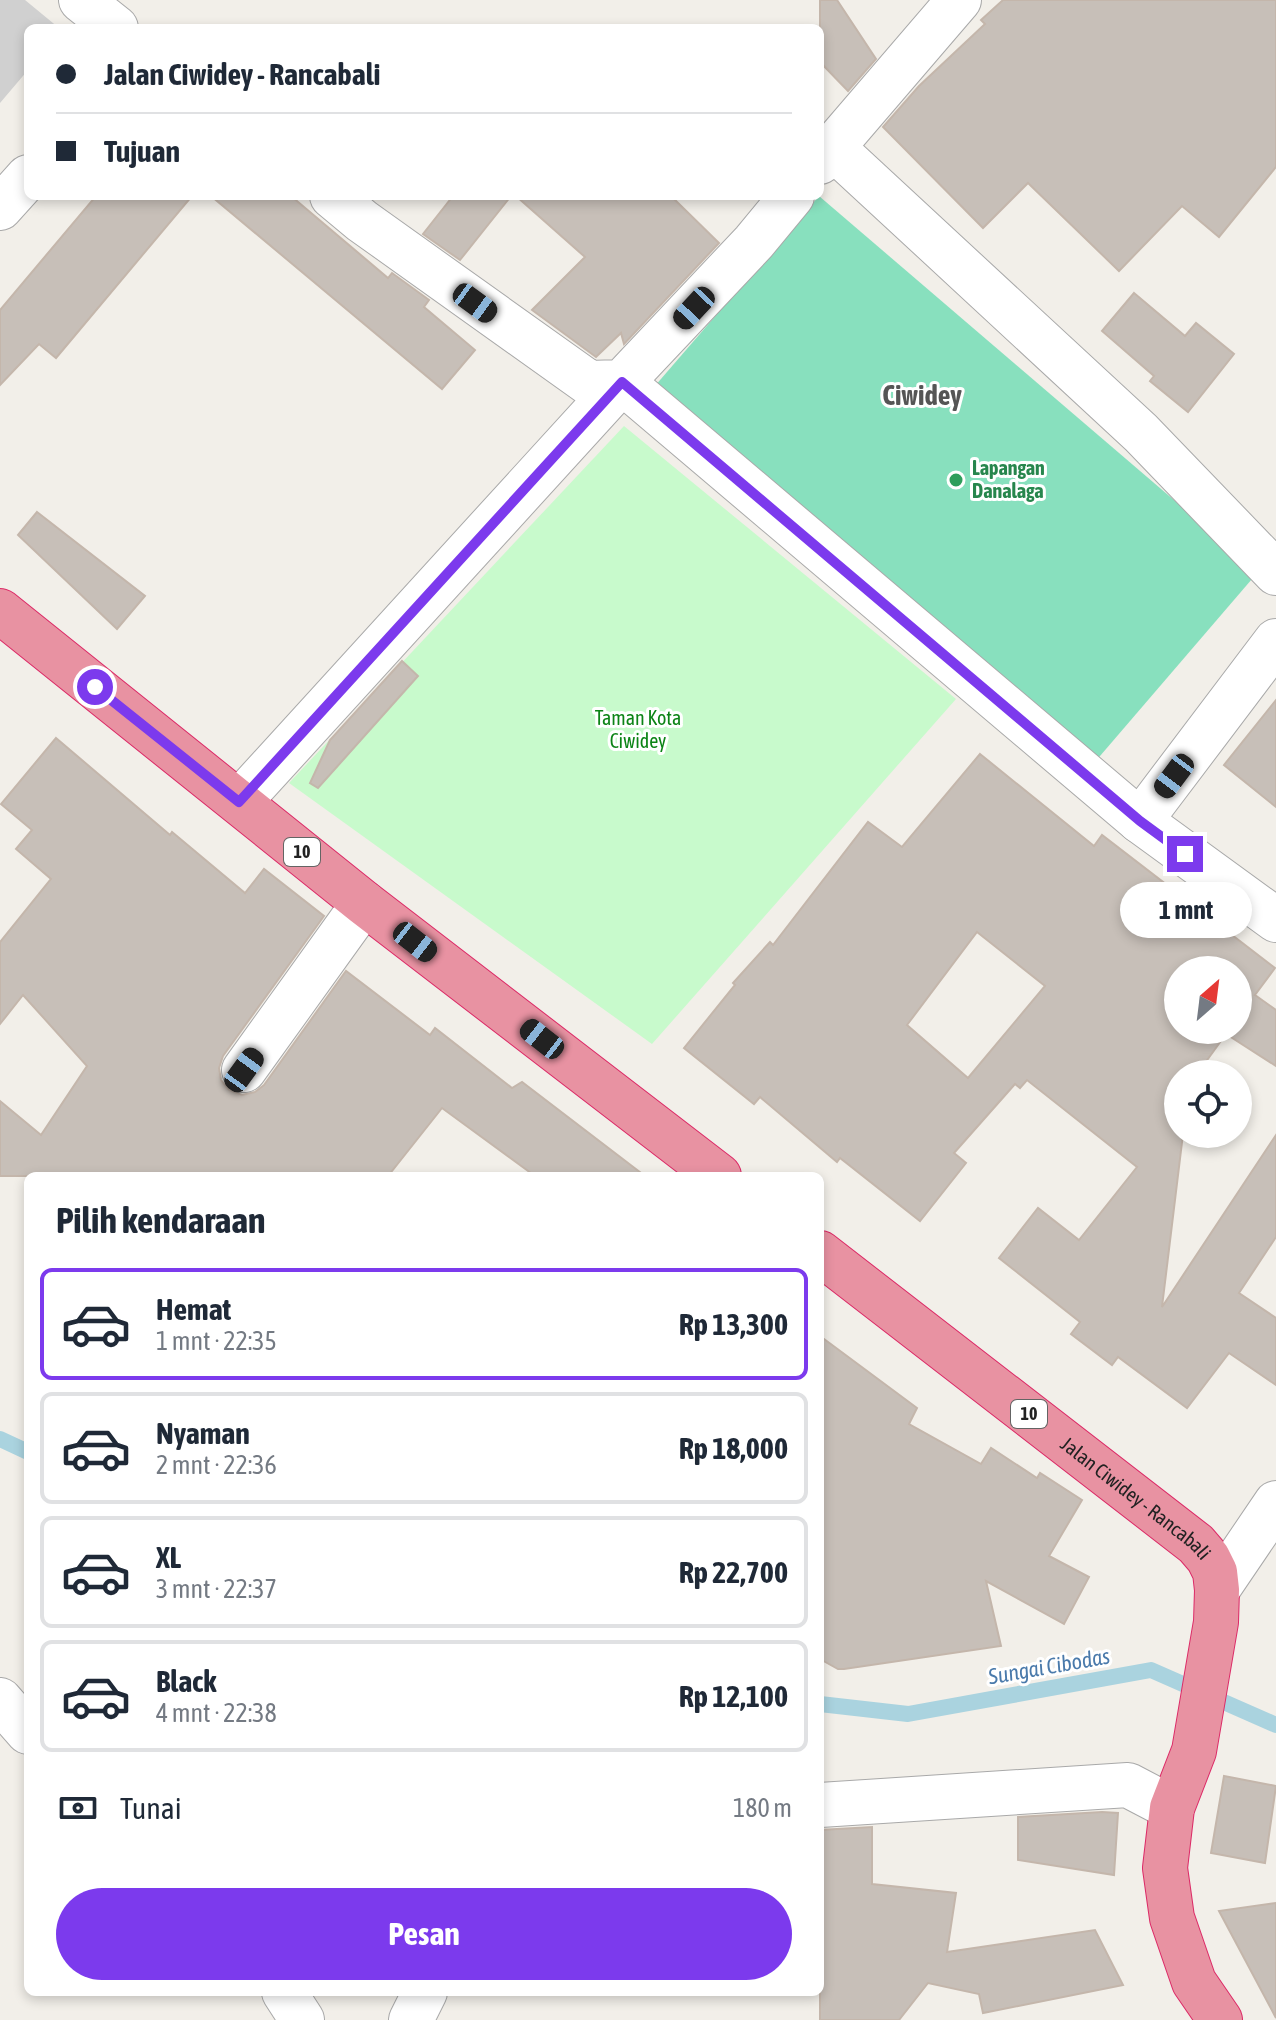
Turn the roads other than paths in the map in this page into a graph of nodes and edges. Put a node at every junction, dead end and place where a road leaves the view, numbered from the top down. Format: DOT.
graph roads {
  1 [pos="81,0"];
  2 [pos="959,0"];
  3 [pos="111,24"];
  4 [pos="826,154"];
  5 [pos="24,181"];
  6 [pos="337,200"];
  7 [pos="789,200"];
  8 [pos="0,208"];
  9 [pos="622,382"];
  10 [pos="1276,573"];
  11 [pos="0,611"];
  12 [pos="1276,641"];
  13 [pos="239,802"];
  14 [pos="1140,821"];
  15 [pos="364,903"];
  16 [pos="1276,920"];
  17 [pos="244,1070"];
  18 [pos="714,1172"];
  19 [pos="824,1256"];
  20 [pos="1276,1503"];
  21 [pos="1217,1606"];
  22 [pos="0,1700"];
  23 [pos="24,1727"];
  24 [pos="824,1805"];
  25 [pos="1172,1808"];
  26 [pos="287,1996"];
  27 [pos="423,1996"];
  28 [pos="302,2020"];
  29 [pos="411,2020"];
  30 [pos="1220,2020"];
  1 -- 3 [label="street"];
  2 -- 4 [label="street"];
  4 -- 10 [label="street"];
  5 -- 8 [label="street"];
  6 -- 9 [label="street"];
  7 -- 9 [label="street"];
  9 -- 13 [label="street"];
  9 -- 14 [label="street"];
  11 -- 13 [label="highway, 10"];
  12 -- 14 [label="street"];
  13 -- 15 [label="highway, 10"];
  14 -- 16 [label="street"];
  15 -- 17 [label="street"];
  15 -- 18 [label="highway, 10"];
  19 -- 21 [label="highway, Jalan Ciwidey - Rancabali / 10"];
  20 -- 21 [label="street"];
  21 -- 25 [label="highway, 10"];
  22 -- 23 [label="street"];
  24 -- 25 [label="street"];
  25 -- 30 [label="highway, 10"];
  26 -- 28 [label="street"];
  27 -- 29 [label="street"];
}
